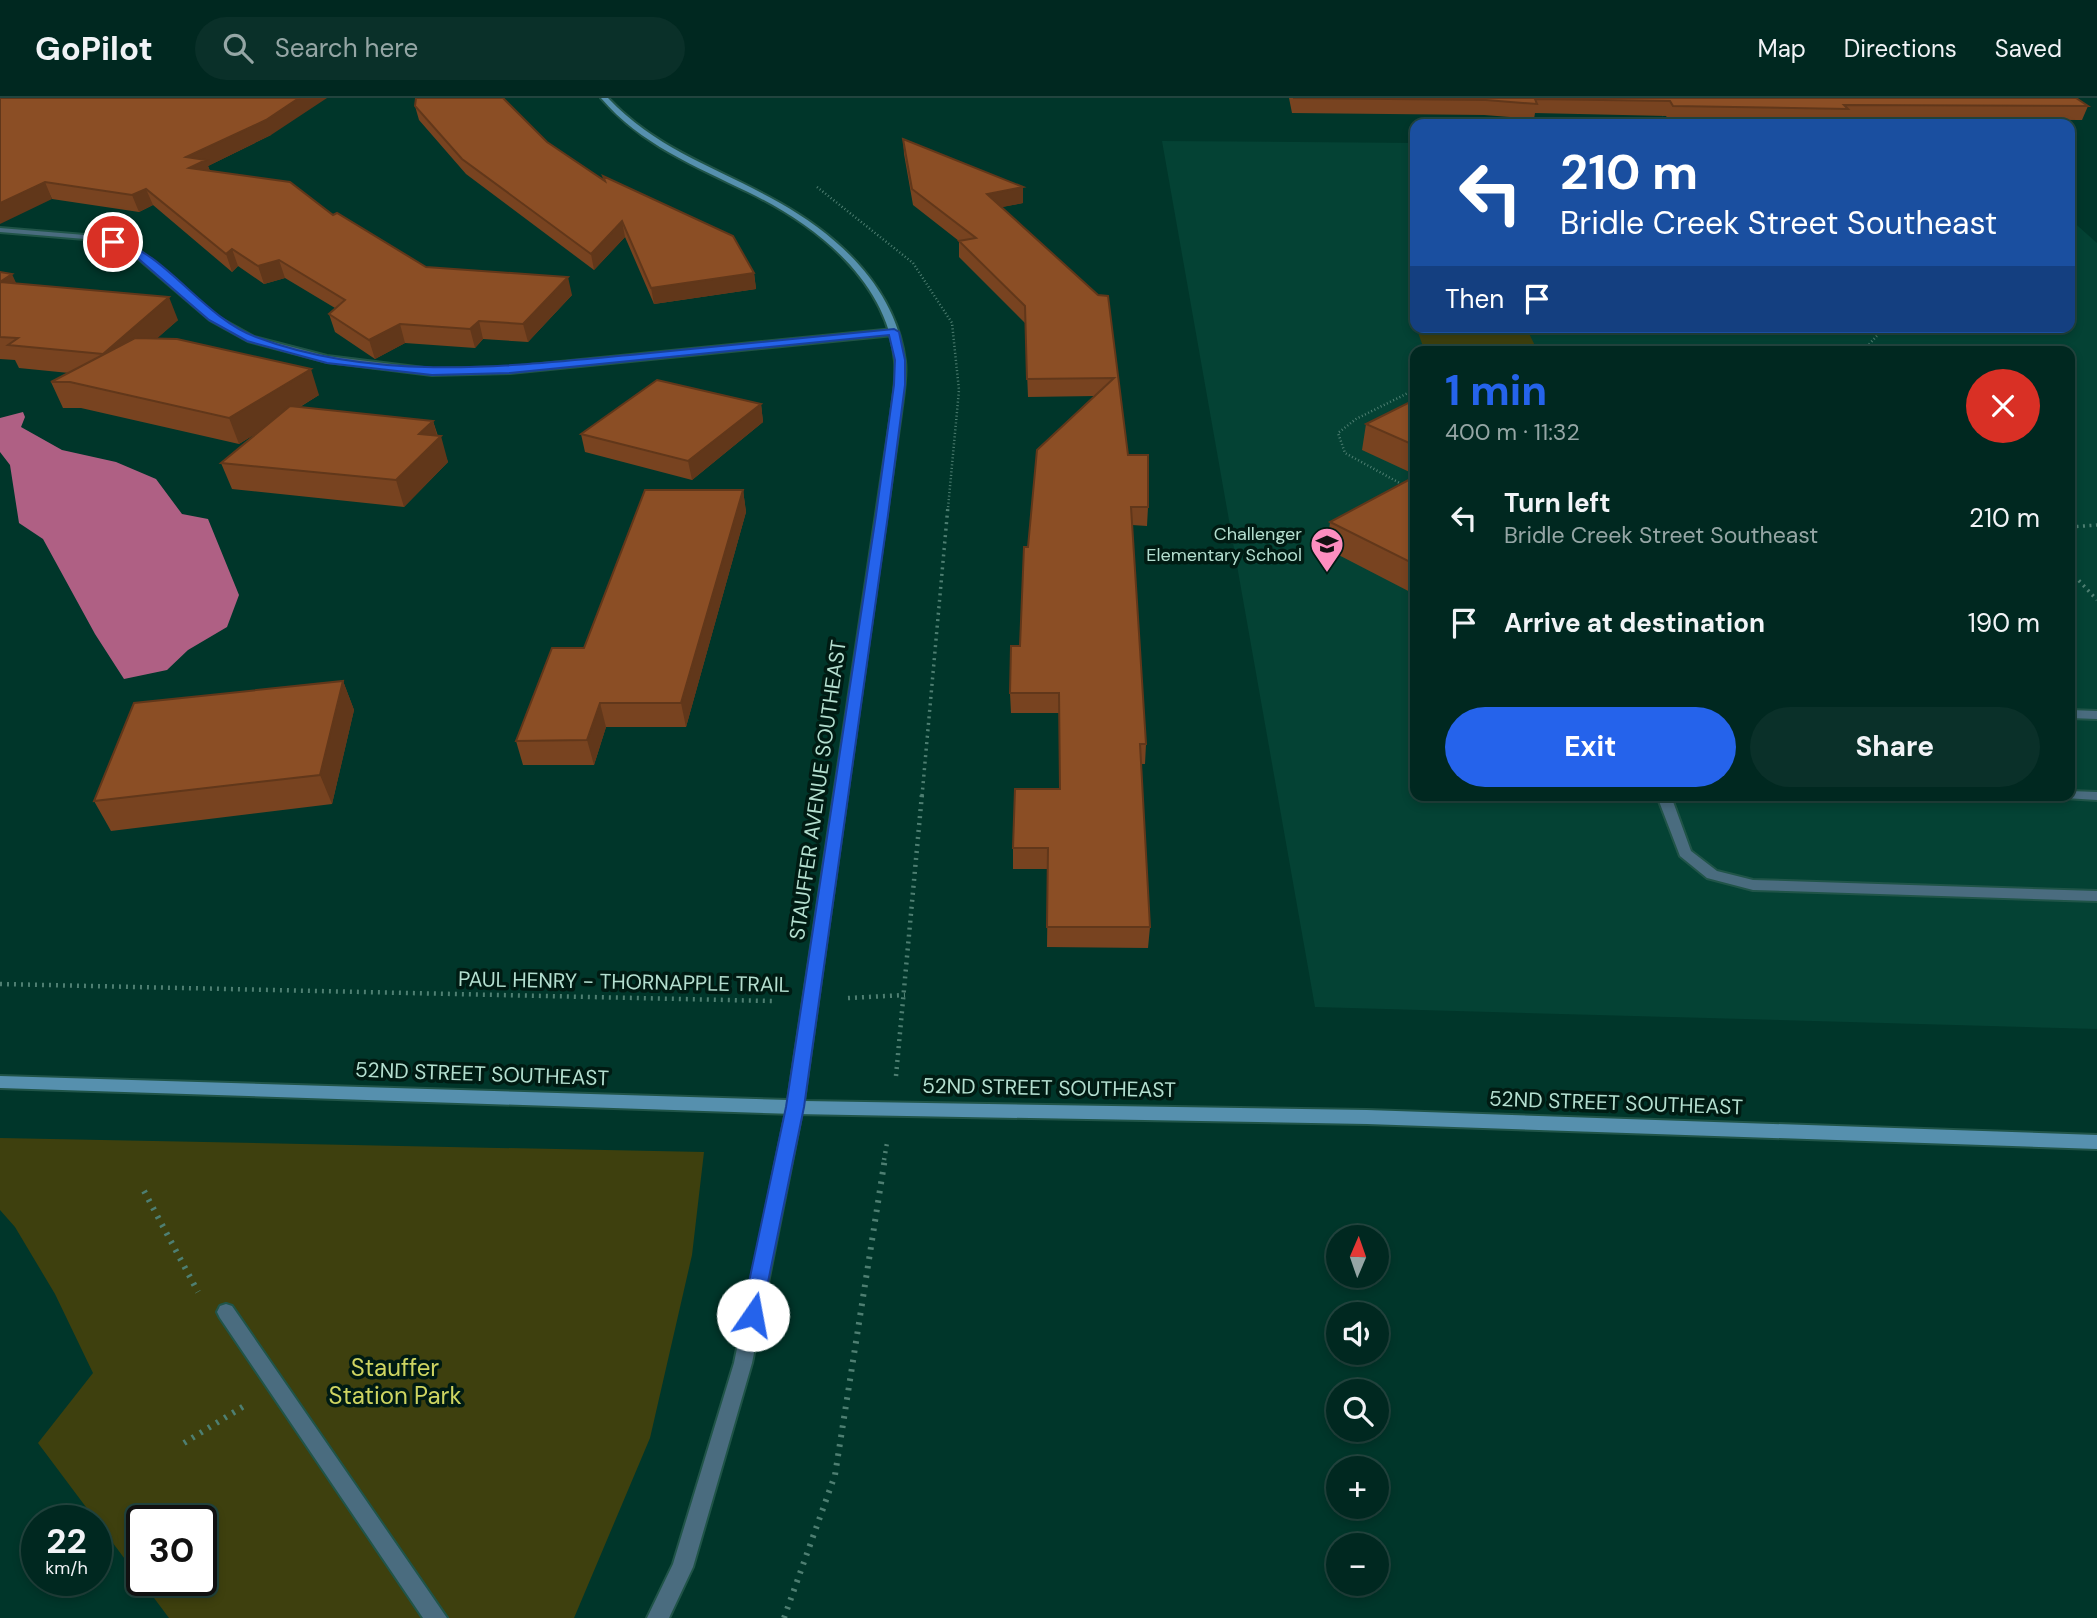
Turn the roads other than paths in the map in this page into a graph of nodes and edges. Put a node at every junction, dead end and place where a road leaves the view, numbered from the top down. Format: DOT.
graph roads {
  1 [pos="604,98"];
  2 [pos="0,230"];
  3 [pos="894,332"];
  4 [pos="2075,714"];
  5 [pos="2097,715"];
  6 [pos="2075,795"];
  7 [pos="2097,796"];
  8 [pos="1666,801"];
  9 [pos="2097,896"];
  10 [pos="0,1082"];
  11 [pos="795,1107"];
  12 [pos="2097,1142"];
  13 [pos="226,1312"];
  14 [pos="436,1618"];
  15 [pos="658,1618"];
  1 -- 3 [label="street, STAUFFER AVENUE SOUTHEAST"];
  2 -- 3 [label="street"];
  3 -- 11 [label="street, STAUFFER AVENUE SOUTHEAST"];
  4 -- 5 [label="street"];
  6 -- 7 [label="street"];
  8 -- 9 [label="street"];
  10 -- 11 [label="street, 52ND STREET SOUTHEAST"];
  11 -- 12 [label="street, 52ND STREET SOUTHEAST"];
  11 -- 15 [label="street, STAUFFER AVENUE SOUTHEAST"];
  13 -- 14 [label="street"];
}
